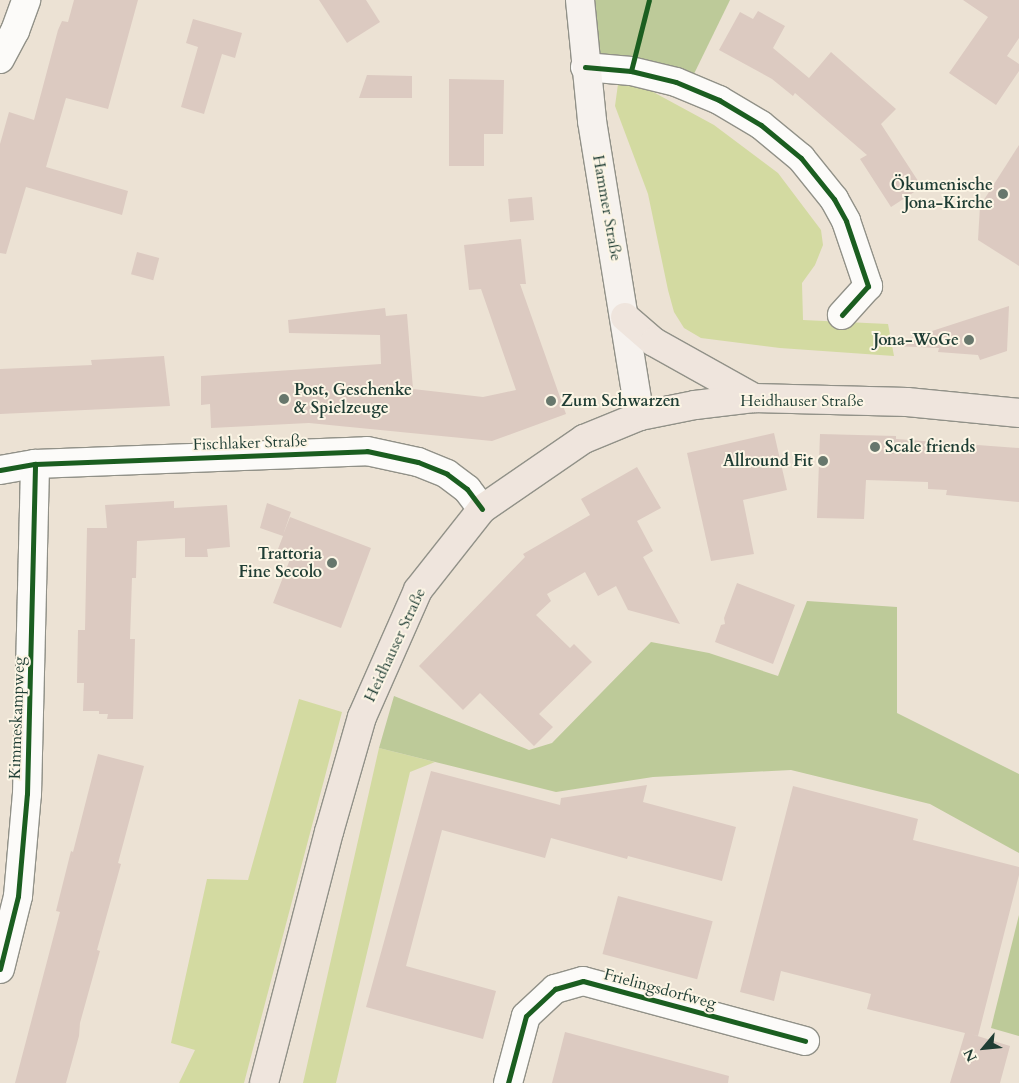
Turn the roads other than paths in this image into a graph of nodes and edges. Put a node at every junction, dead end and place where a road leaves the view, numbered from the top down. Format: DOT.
graph roads {
  1 [pos="26,0"];
  2 [pos="578,0"];
  3 [pos="0,60"];
  4 [pos="585,67"];
  5 [pos="842,315"];
  6 [pos="625,317"];
  7 [pos="754,398"];
  8 [pos="1019,414"];
  9 [pos="640,416"];
  10 [pos="35,464"];
  11 [pos="0,470"];
  12 [pos="482,509"];
  13 [pos="0,969"];
  14 [pos="805,1041"];
  15 [pos="264,1083"];
  16 [pos="508,1083"];
  1 -- 3 [label="street"];
  2 -- 4 [label="main road, Hammer Straße"];
  4 -- 5 [label="street"];
  4 -- 6 [label="main road, Hammer Straße"];
  6 -- 7 [label="main road"];
  6 -- 9 [label="main road, Hammer Straße"];
  7 -- 8 [label="main road, Heidhauser Straße"];
  7 -- 9 [label="main road, Heidhauser Straße"];
  9 -- 12 [label="main road, Heidhauser Straße"];
  10 -- 11 [label="street, Fischlaker Straße"];
  10 -- 12 [label="street, Fischlaker Straße"];
  10 -- 13 [label="street, Kimmeskampweg"];
  12 -- 15 [label="main road, Heidhauser Straße"];
  14 -- 16 [label="street, Frielingsdorfweg"];
}
